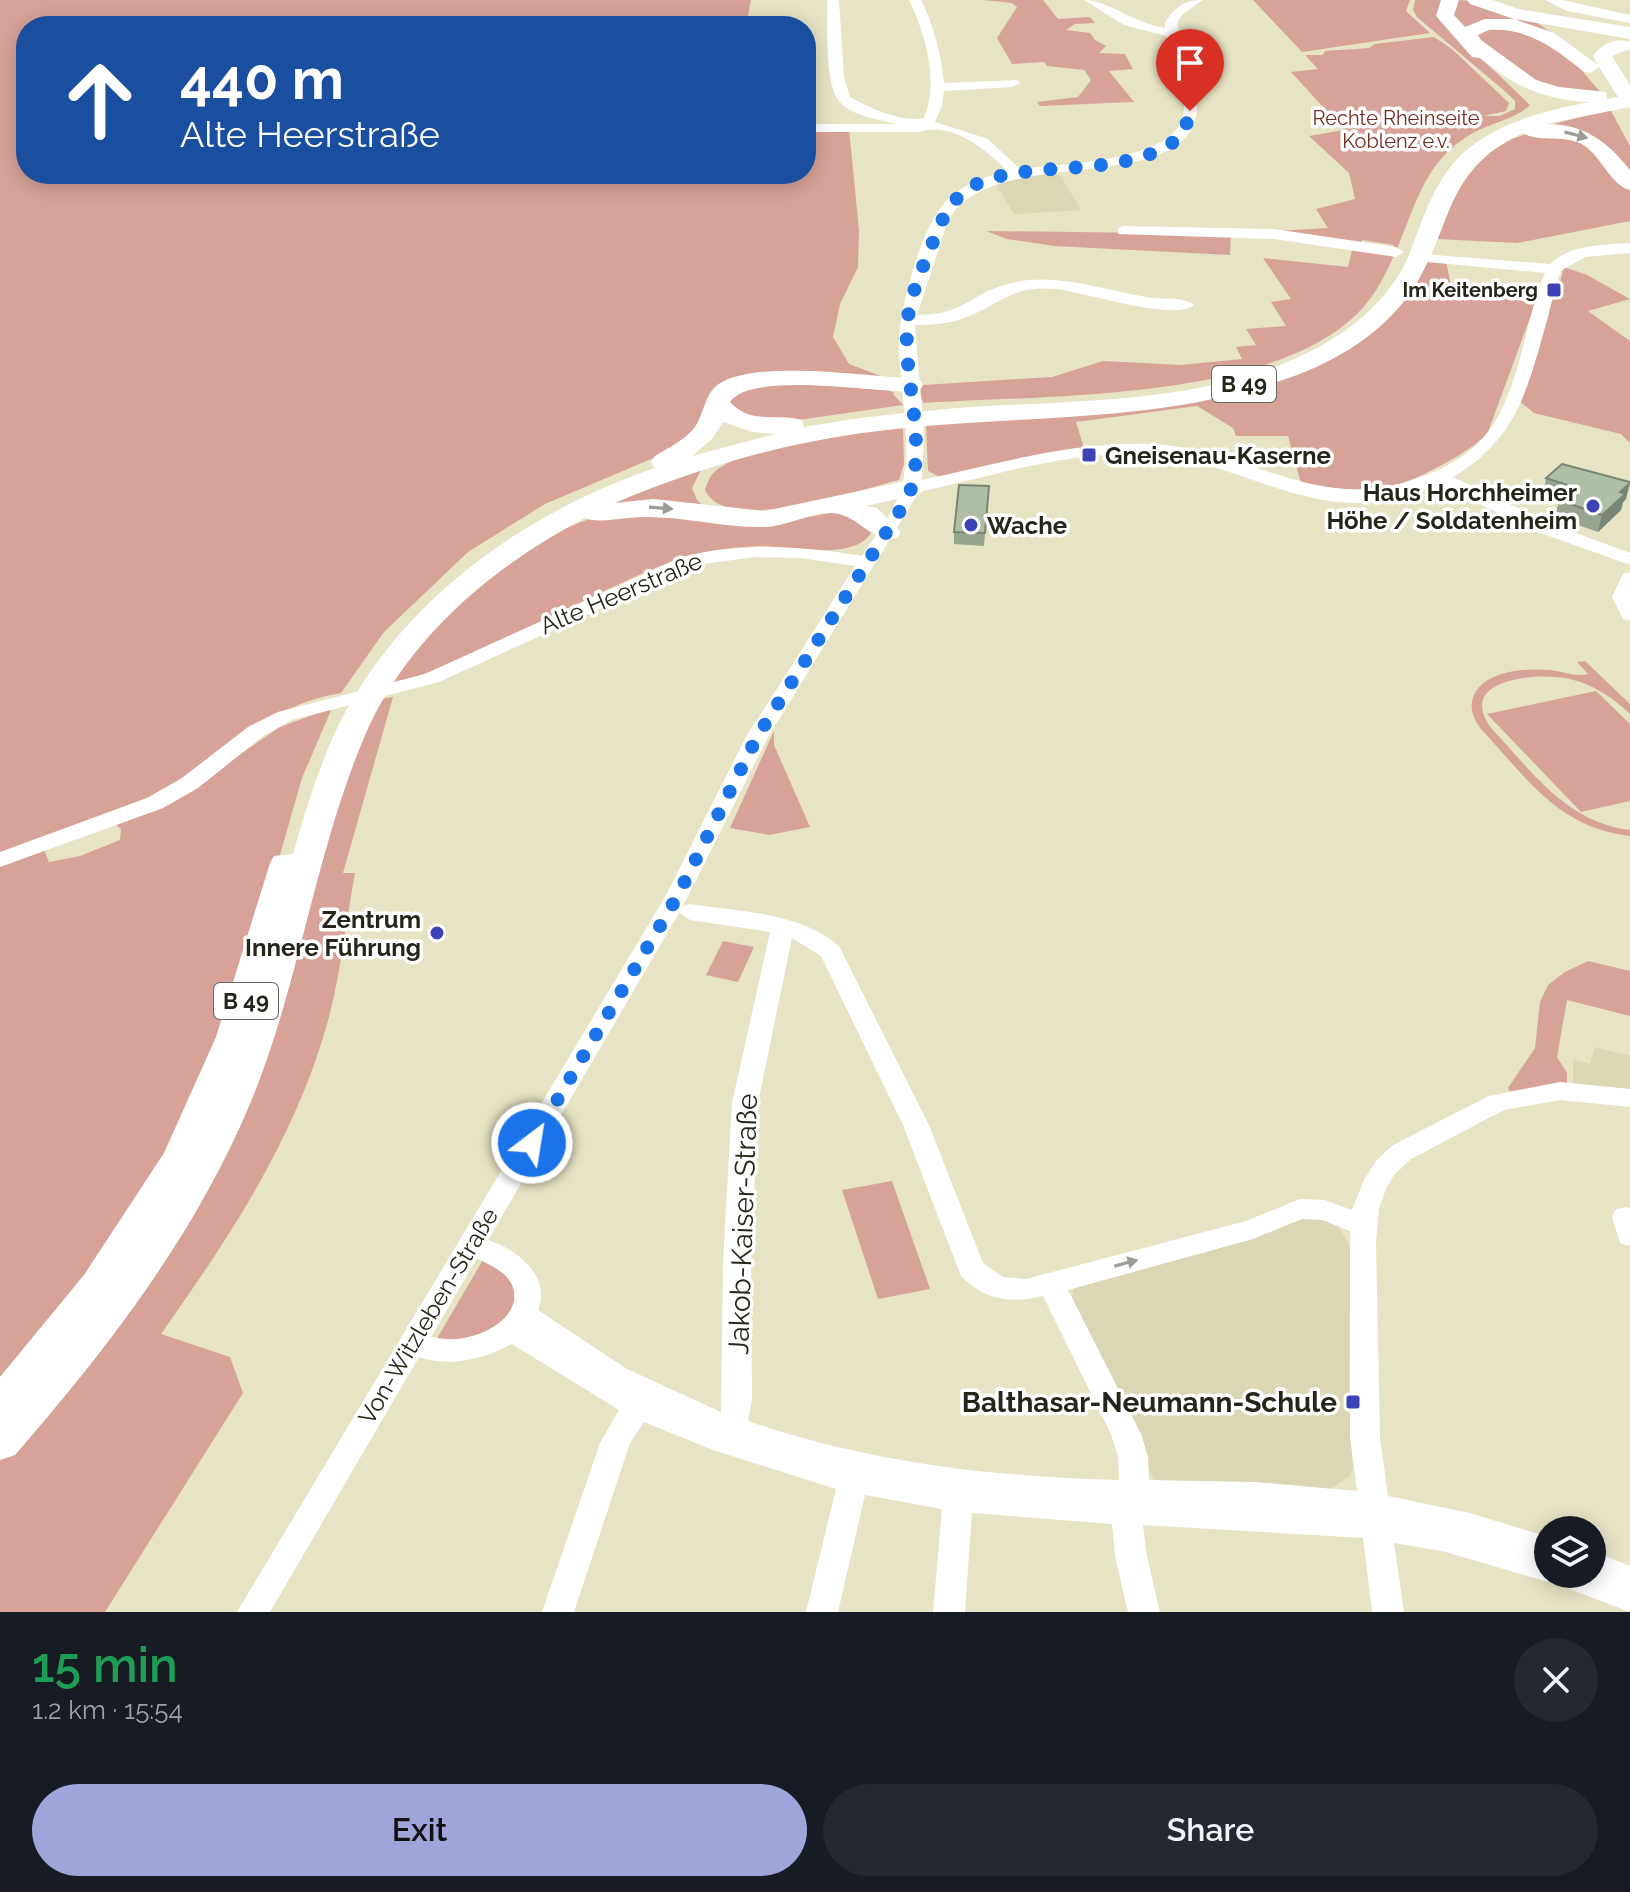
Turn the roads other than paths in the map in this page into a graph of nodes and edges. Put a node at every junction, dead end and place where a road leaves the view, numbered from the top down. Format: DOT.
graph roads {
  1 [pos="833,0"];
  2 [pos="915,0"];
  3 [pos="1090,0"];
  4 [pos="1450,0"];
  5 [pos="1476,0"];
  6 [pos="1190,1"];
  7 [pos="1609,2"];
  8 [pos="1630,4"];
  9 [pos="1540,9"];
  10 [pos="1579,10"];
  11 [pos="1630,21"];
  12 [pos="1172,33"];
  13 [pos="1630,33"];
  14 [pos="1630,45"];
  15 [pos="1590,67"];
  16 [pos="1013,83"];
  17 [pos="938,87"];
  18 [pos="1626,95"];
  19 [pos="1599,100"];
  20 [pos="1521,119"];
  21 [pos="925,126"];
  22 [pos="1630,126"];
  23 [pos="816,128"];
  24 [pos="1501,137"];
  25 [pos="1015,172"];
  26 [pos="1630,184"];
  27 [pos="1123,231"];
  28 [pos="1422,242"];
  29 [pos="1630,248"];
  30 [pos="1399,268"];
  31 [pos="1554,269"];
  32 [pos="1186,305"];
  33 [pos="908,320"];
  34 [pos="912,394"];
  35 [pos="718,404"];
  36 [pos="812,424"];
  37 [pos="750,447"];
  38 [pos="664,462"];
  39 [pos="1439,477"];
  40 [pos="911,488"];
  41 [pos="833,506"];
  42 [pos="727,516"];
  43 [pos="557,522"];
  44 [pos="887,532"];
  45 [pos="1630,559"];
  46 [pos="866,562"];
  47 [pos="1630,578"];
  48 [pos="1630,615"];
  49 [pos="0,860"];
  50 [pos="690,912"];
  51 [pos="782,929"];
  52 [pos="1630,1098"];
  53 [pos="1363,1225"];
  54 [pos="485,1250"];
  55 [pos="1051,1284"];
  56 [pos="519,1322"];
  57 [pos="427,1348"];
  58 [pos="644,1401"];
  59 [pos="0,1406"];
  60 [pos="727,1434"];
  61 [pos="0,1442"];
  62 [pos="856,1473"];
  63 [pos="958,1499"];
  64 [pos="1129,1502"];
  65 [pos="1374,1517"];
  66 [pos="1534,1546"];
  67 [pos="1534,1564"];
  68 [pos="1606,1571"];
  69 [pos="1630,1580"];
  70 [pos="1604,1588"];
  71 [pos="1630,1598"];
  72 [pos="253,1612"];
  73 [pos="558,1612"];
  74 [pos="822,1612"];
  75 [pos="949,1612"];
  76 [pos="1144,1612"];
  77 [pos="1388,1612"];
  1 -- 21 [label="street"];
  2 -- 17 [label="street"];
  3 -- 12 [label="street"];
  4 -- 20 [label="highway"];
  5 -- 13 [label="highway"];
  6 -- 12 [label="street"];
  7 -- 8 [label="street"];
  7 -- 10 [label="street"];
  9 -- 10 [label="street"];
  9 -- 11 [label="highway"];
  9 -- 15 [label="highway"];
  9 -- 18 [label="highway"];
  10 -- 11 [label="street"];
  12 -- 25 [label="street"];
  14 -- 18 [label="highway"];
  15 -- 19 [label="highway"];
  15 -- 22 [label="highway"];
  16 -- 17 [label="street"];
  17 -- 21 [label="street"];
  18 -- 19 [label="highway"];
  19 -- 20 [label="highway, B 49"];
  19 -- 24 [label="highway"];
  20 -- 28 [label="highway, B 49"];
  21 -- 23 [label="street"];
  21 -- 25 [label="street"];
  24 -- 26 [label="highway, one-way"];
  24 -- 28 [label="highway, B 49"];
  25 -- 33 [label="street"];
  27 -- 30 [label="street"];
  28 -- 30 [label="highway, B 49"];
  28 -- 31 [label="street"];
  29 -- 31 [label="street"];
  30 -- 36 [label="highway, B 49"];
  30 -- 37 [label="highway, B 49"];
  31 -- 39 [label="street"];
  32 -- 33 [label="street"];
  33 -- 34 [label="street"];
  34 -- 35 [label="highway"];
  34 -- 40 [label="street"];
  35 -- 36 [label="highway"];
  35 -- 38 [label="highway"];
  36 -- 38 [label="highway, B 49"];
  37 -- 42 [label="highway"];
  37 -- 43 [label="highway, B 49"];
  38 -- 59 [label="highway, B 49"];
  39 -- 40 [label="street"];
  39 -- 45 [label="street"];
  40 -- 41 [label="highway"];
  40 -- 44 [label="street"];
  41 -- 42 [label="highway"];
  41 -- 44 [label="highway"];
  43 -- 42 [label="highway, one-way"];
  43 -- 61 [label="highway, B 49"];
  44 -- 46 [label="street"];
  46 -- 49 [label="street, Alte Heerstraße"];
  46 -- 72 [label="street, Von-Witzleben-Straße"];
  47 -- 48 [label="street"];
  50 -- 51 [label="street"];
  51 -- 55 [label="street"];
  51 -- 60 [label="street, Jakob-Kaiser-Straße"];
  52 -- 53 [label="street"];
  55 -- 53 [label="street, one-way"];
  53 -- 65 [label="street"];
  54 -- 56 [label="street"];
  55 -- 64 [label="street"];
  56 -- 57 [label="street"];
  56 -- 58 [label="street"];
  58 -- 60 [label="street"];
  58 -- 73 [label="street"];
  60 -- 62 [label="street"];
  62 -- 63 [label="street"];
  62 -- 64 [label="street"];
  62 -- 74 [label="street"];
  63 -- 64 [label="street"];
  63 -- 75 [label="street"];
  64 -- 65 [label="street"];
  64 -- 76 [label="street"];
  65 -- 66 [label="street"];
  65 -- 67 [label="street"];
  65 -- 77 [label="street"];
  68 -- 69 [label="street"];
  70 -- 71 [label="street"];
}
